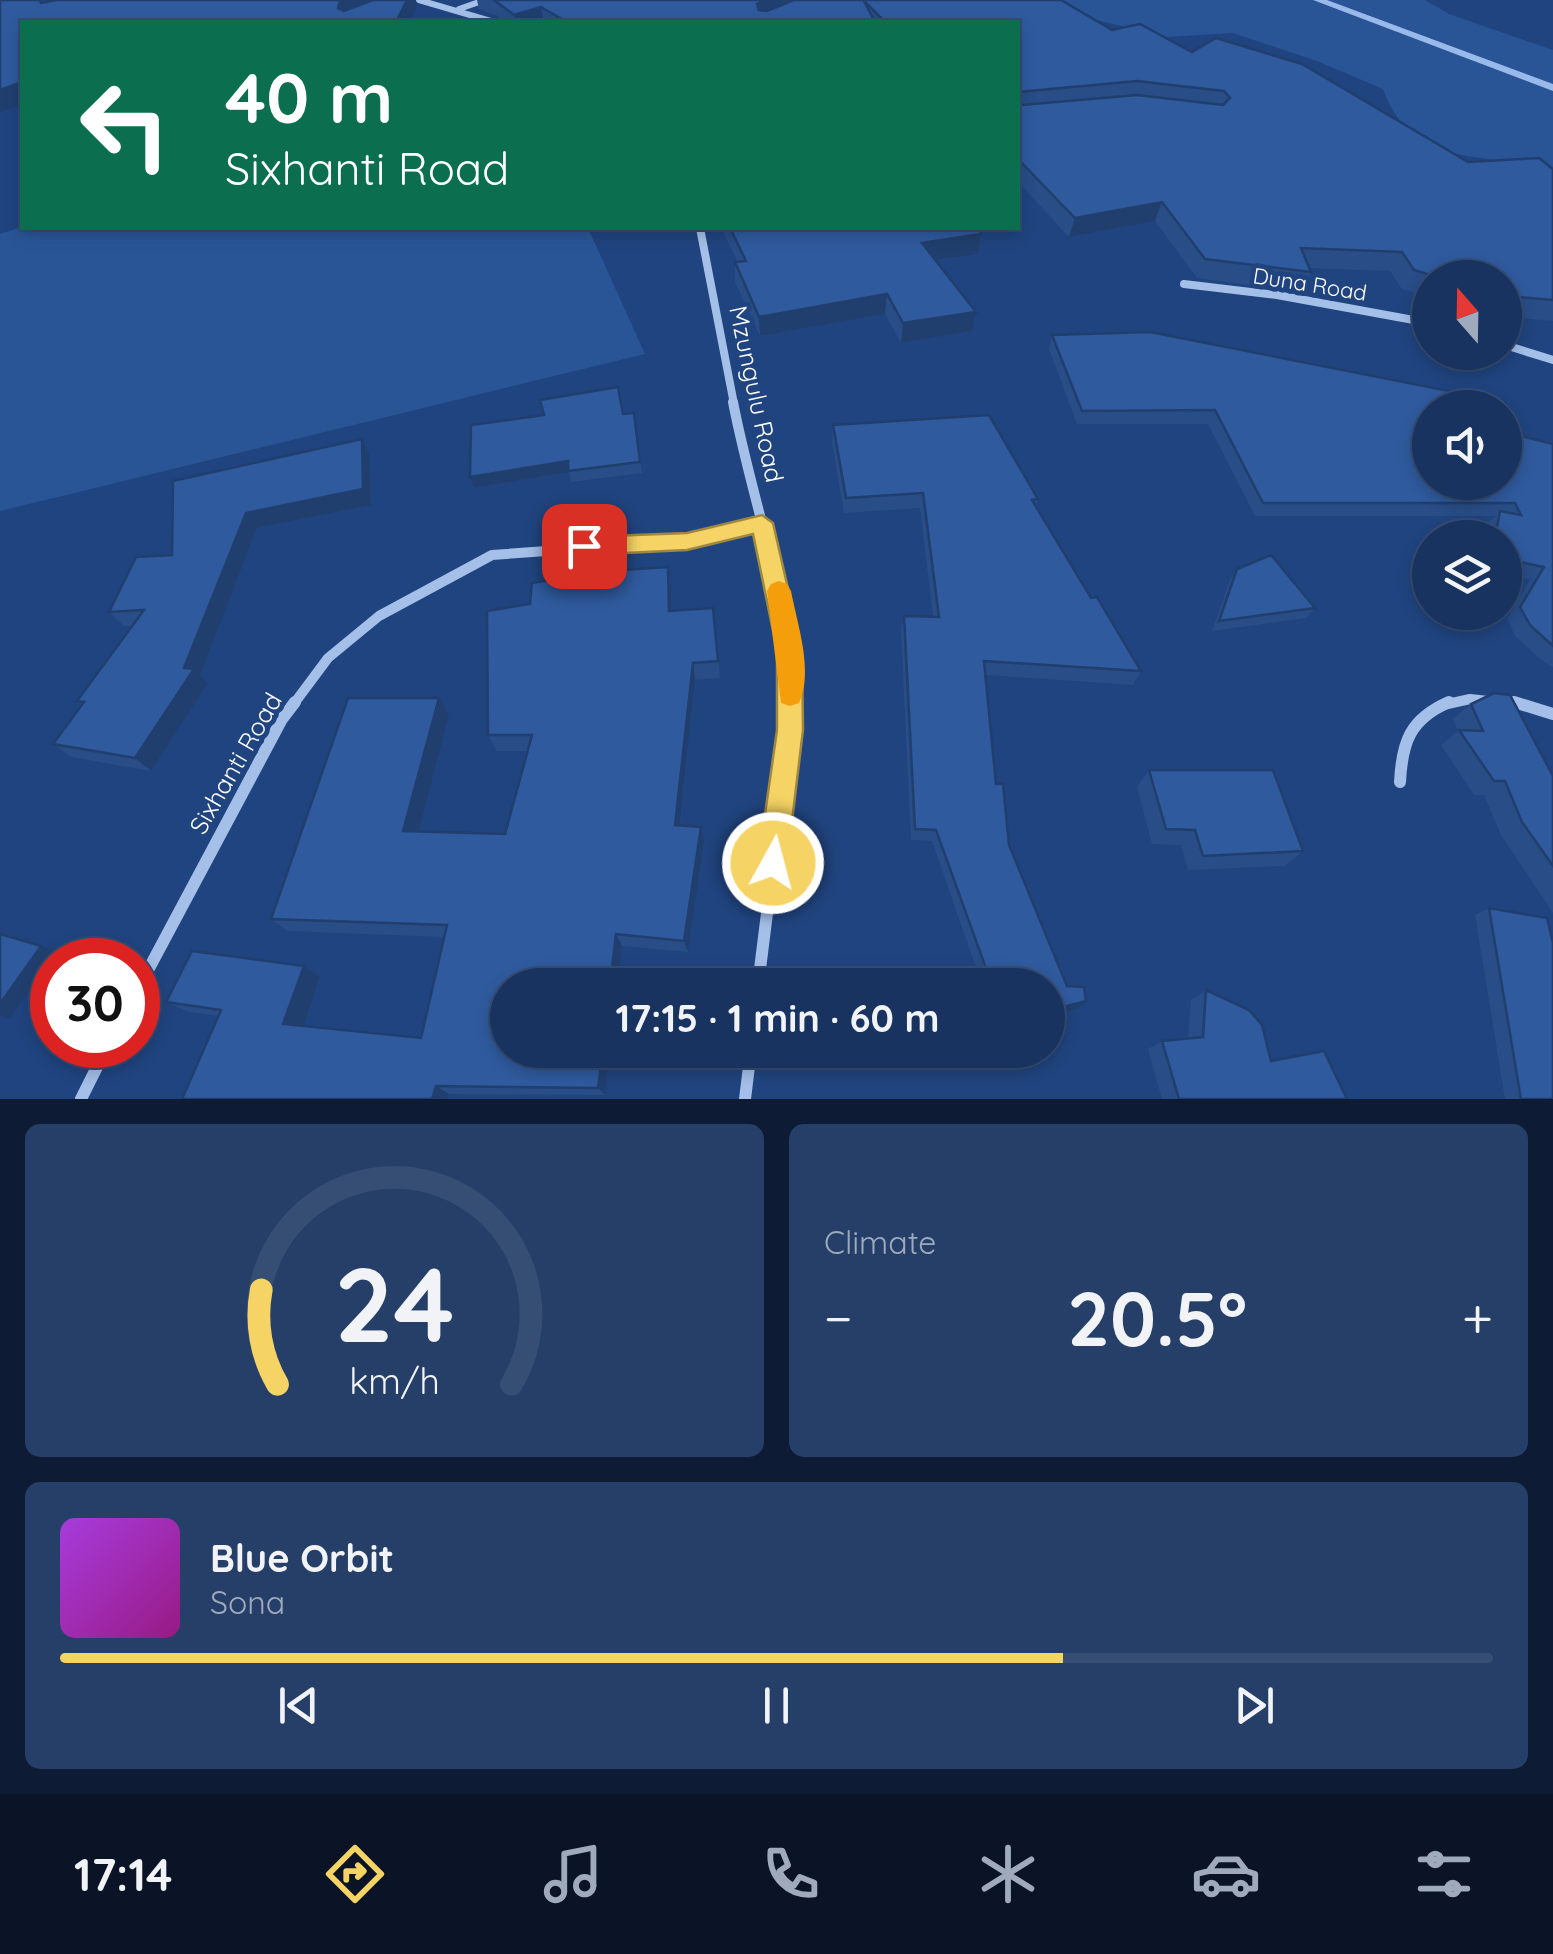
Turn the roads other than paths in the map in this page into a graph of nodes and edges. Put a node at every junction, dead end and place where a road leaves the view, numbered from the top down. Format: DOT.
graph roads {
  1 [pos="419,0"];
  2 [pos="485,0"];
  3 [pos="458,9"];
  4 [pos="488,20"];
  5 [pos="700,230"];
  6 [pos="1184,284"];
  7 [pos="1412,320"];
  8 [pos="1522,350"];
  9 [pos="1553,360"];
  10 [pos="762,523"];
  11 [pos="1553,714"];
  12 [pos="1400,782"];
  13 [pos="160,948"];
  14 [pos="760,968"];
  15 [pos="96,1068"];
  16 [pos="749,1068"];
  17 [pos="81,1099"];
  18 [pos="745,1099"];
  1 -- 3 [label="street"];
  2 -- 3 [label="street"];
  3 -- 4 [label="street"];
  5 -- 10 [label="street, Mzungulu Road"];
  6 -- 7 [label="street, Duna Road"];
  8 -- 9 [label="street"];
  10 -- 13 [label="street, Sixhanti Road"];
  10 -- 14 [label="street, Mzungulu Road"];
  11 -- 12 [label="street"];
  15 -- 17 [label="street"];
  16 -- 18 [label="street"];
}
